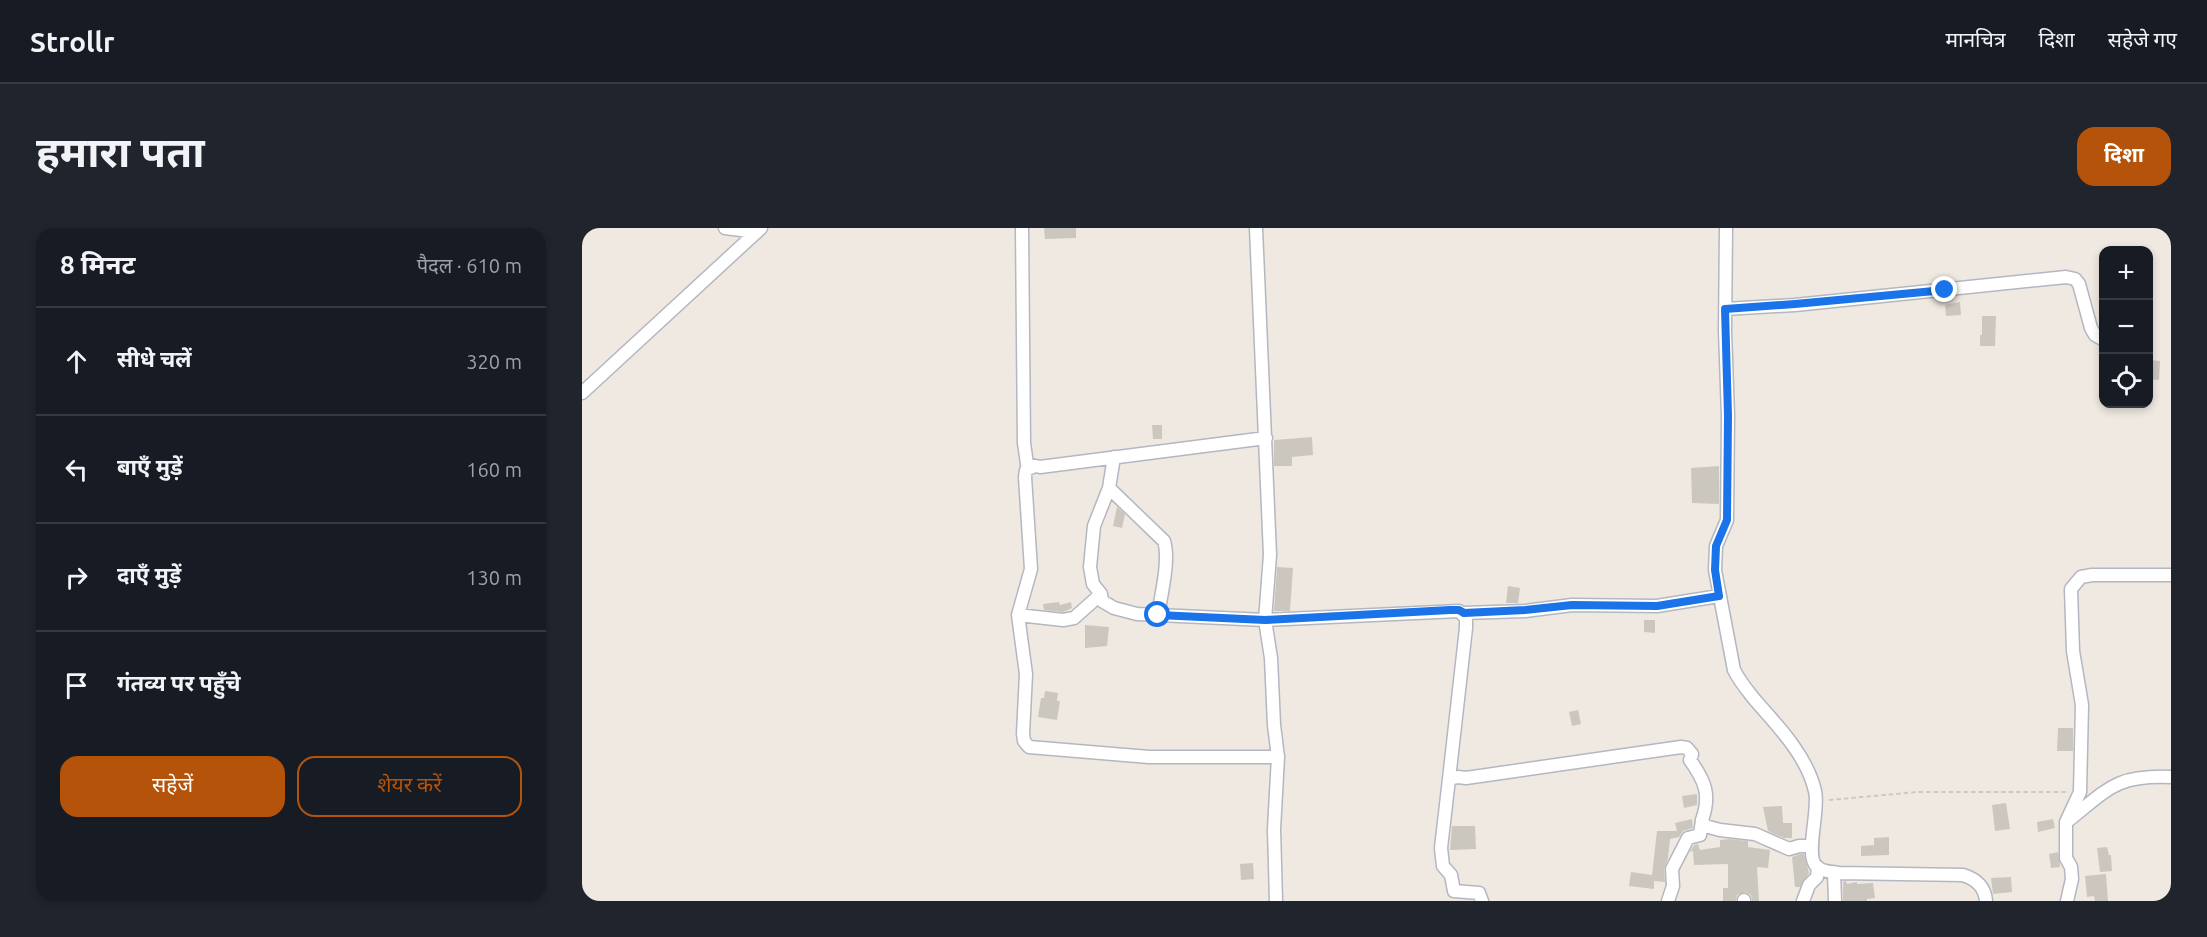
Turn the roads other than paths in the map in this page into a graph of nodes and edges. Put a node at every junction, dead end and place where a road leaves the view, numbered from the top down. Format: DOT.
graph roads {
  1 [pos="725,228"];
  2 [pos="1022,228"];
  3 [pos="1256,228"];
  4 [pos="1726,228"];
  5 [pos="759,230"];
  6 [pos="1725,309"];
  7 [pos="2099,338"];
  8 [pos="582,393"];
  9 [pos="1266,438"];
  10 [pos="1114,457"];
  11 [pos="1035,466"];
  12 [pos="1109,488"];
  13 [pos="2171,575"];
  14 [pos="1101,594"];
  15 [pos="1719,596"];
  16 [pos="1464,613"];
  17 [pos="1018,615"];
  18 [pos="1158,615"];
  19 [pos="1265,620"];
  20 [pos="1278,757"];
  21 [pos="2171,777"];
  22 [pos="1449,779"];
  23 [pos="1702,820"];
  24 [pos="2066,822"];
  25 [pos="1812,846"];
  26 [pos="1818,867"];
  27 [pos="1834,872"];
  28 [pos="1276,901"];
  29 [pos="1482,901"];
  30 [pos="1668,901"];
  31 [pos="1803,901"];
  32 [pos="1835,901"];
  33 [pos="1986,901"];
  34 [pos="2067,901"];
  1 -- 5 [label="street"];
  2 -- 11 [label="street"];
  3 -- 9 [label="street"];
  4 -- 6 [label="street"];
  5 -- 8 [label="street"];
  6 -- 7 [label="street"];
  6 -- 15 [label="street"];
  9 -- 10 [label="street"];
  9 -- 19 [label="street"];
  10 -- 11 [label="street"];
  10 -- 12 [label="street"];
  11 -- 17 [label="street"];
  12 -- 14 [label="street"];
  12 -- 18 [label="street"];
  13 -- 24 [label="street"];
  14 -- 17 [label="street"];
  14 -- 18 [label="street"];
  15 -- 16 [label="street"];
  15 -- 25 [label="street"];
  16 -- 19 [label="street"];
  16 -- 22 [label="street"];
  17 -- 20 [label="street"];
  18 -- 19 [label="street"];
  19 -- 20 [label="street"];
  20 -- 28 [label="street"];
  21 -- 24 [label="street"];
  22 -- 23 [label="street"];
  22 -- 29 [label="street"];
  23 -- 25 [label="street"];
  23 -- 30 [label="street"];
  24 -- 34 [label="street"];
  25 -- 26 [label="street"];
  26 -- 27 [label="street"];
  26 -- 31 [label="street"];
  27 -- 32 [label="street"];
  27 -- 33 [label="street"];
}
